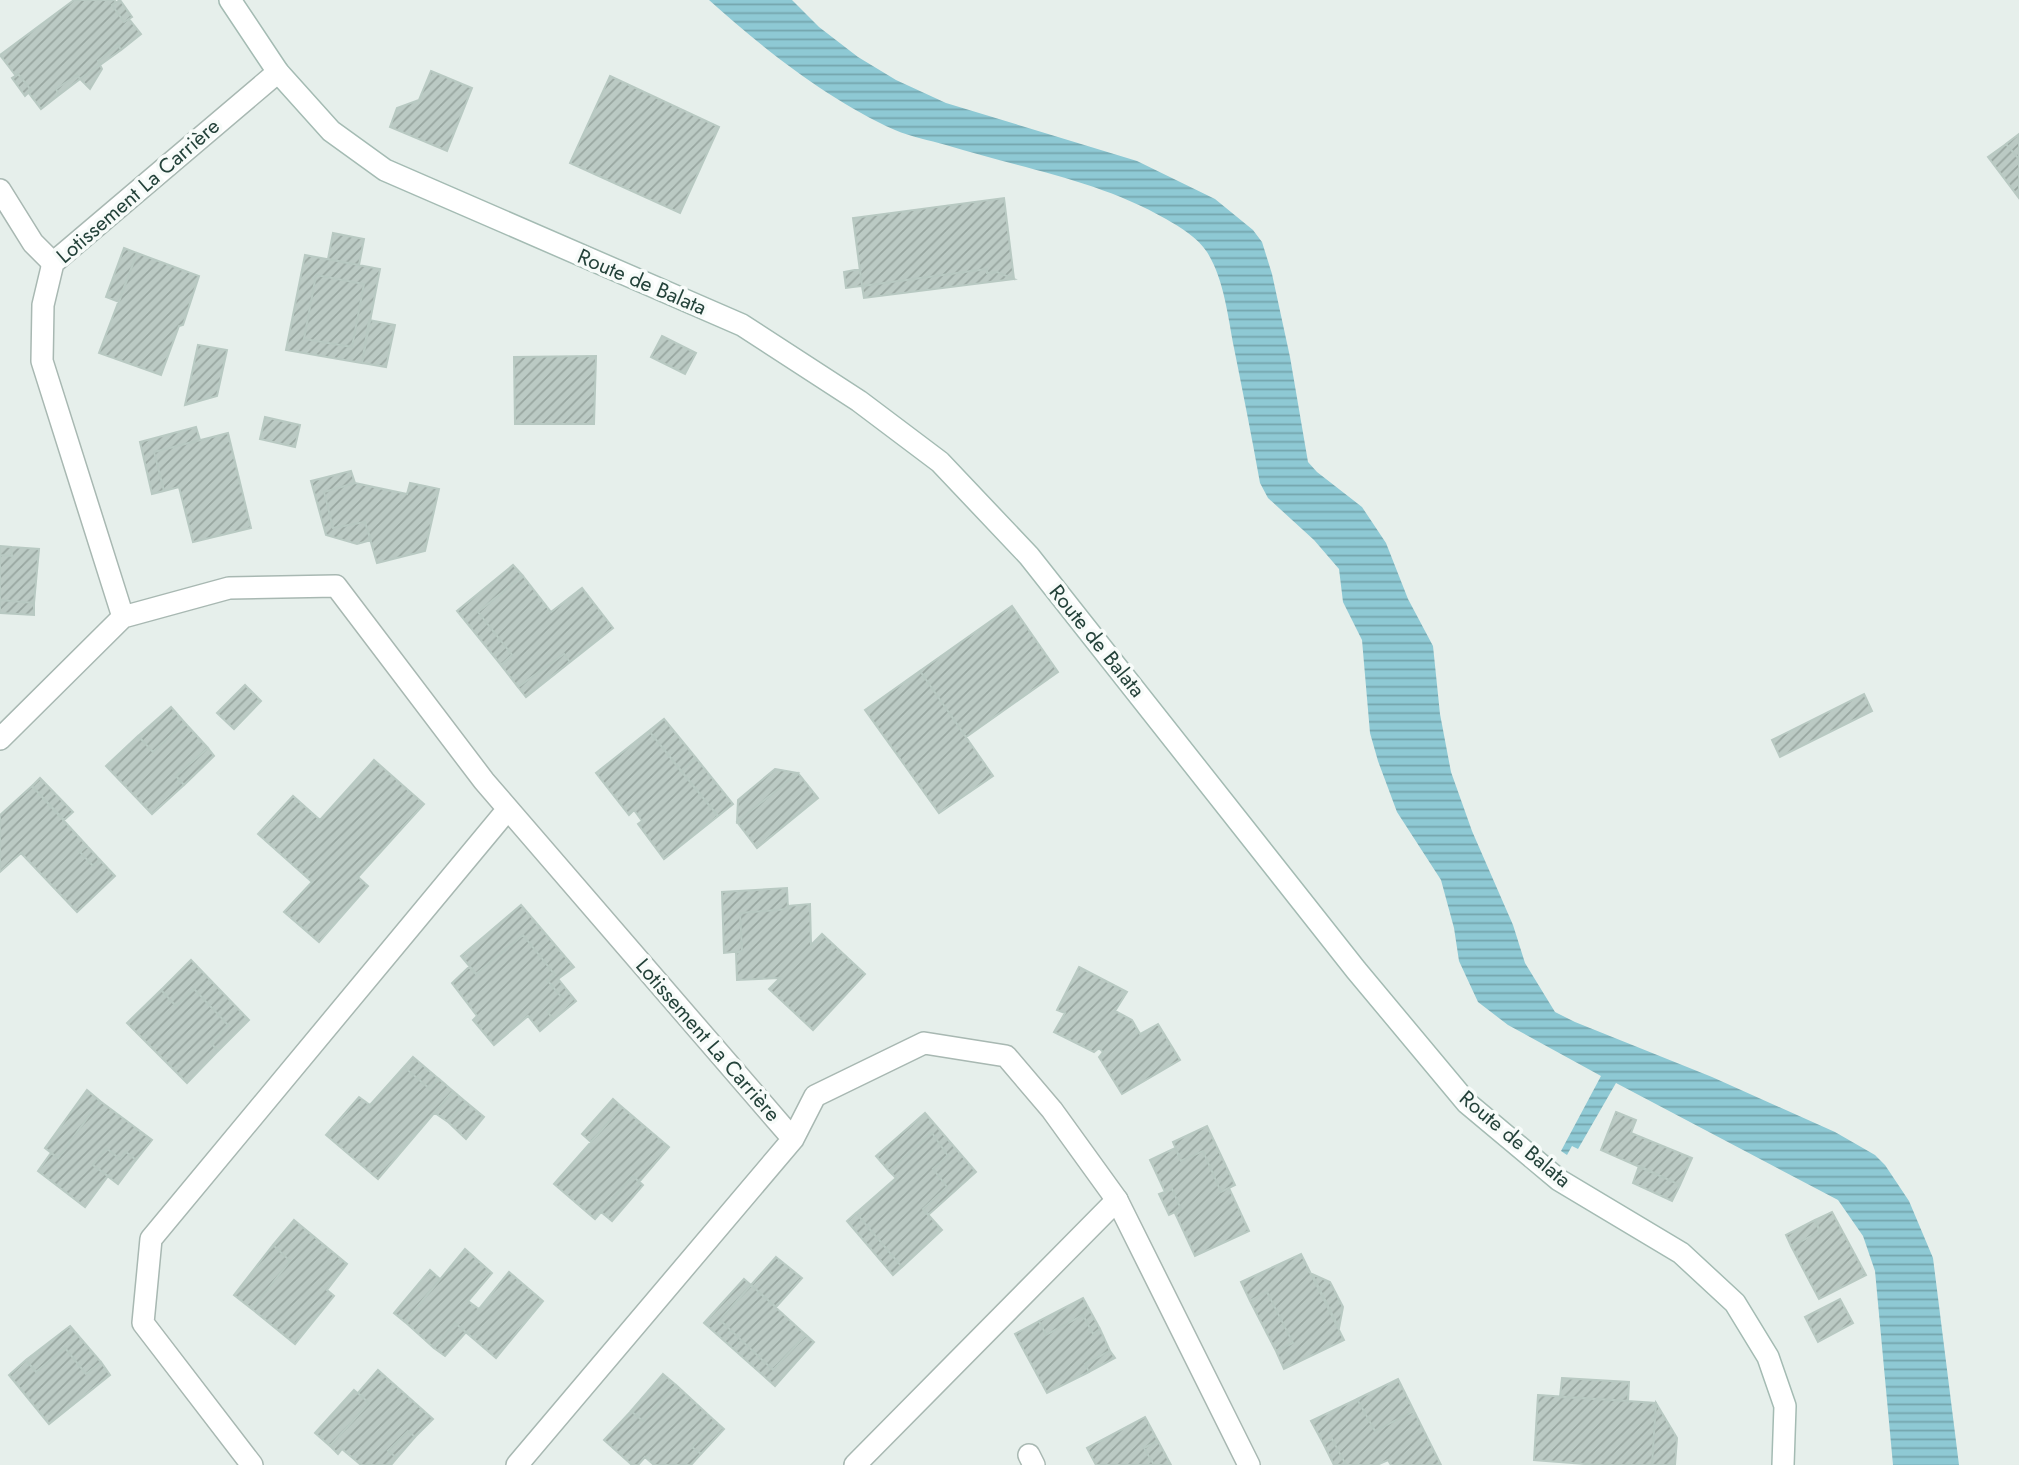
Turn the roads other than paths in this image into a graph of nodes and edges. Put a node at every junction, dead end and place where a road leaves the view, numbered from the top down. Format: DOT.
graph roads {
  1 [pos="230,0"];
  2 [pos="278,72"];
  3 [pos="0,190"];
  4 [pos="53,263"];
  5 [pos="123,617"];
  6 [pos="0,739"];
  7 [pos="508,809"];
  8 [pos="793,1139"];
  9 [pos="1116,1199"];
  10 [pos="252,1465"];
  11 [pos="517,1465"];
  12 [pos="855,1465"];
  13 [pos="1250,1465"];
  14 [pos="1783,1465"];
  1 -- 2 [label="street, Route de Balata"];
  2 -- 4 [label="street, Lotissement La Carrière"];
  2 -- 14 [label="street, Route de Balata"];
  3 -- 4 [label="street"];
  4 -- 5 [label="street, Lotissement La Carrière"];
  5 -- 6 [label="street, Lotissement La Carrière"];
  5 -- 7 [label="street, Lotissement La Carrière"];
  7 -- 8 [label="street, Lotissement La Carrière"];
  7 -- 10 [label="street"];
  8 -- 9 [label="street"];
  8 -- 11 [label="street, Lotissement La Carrière"];
  9 -- 12 [label="street"];
  9 -- 13 [label="street"];
}
